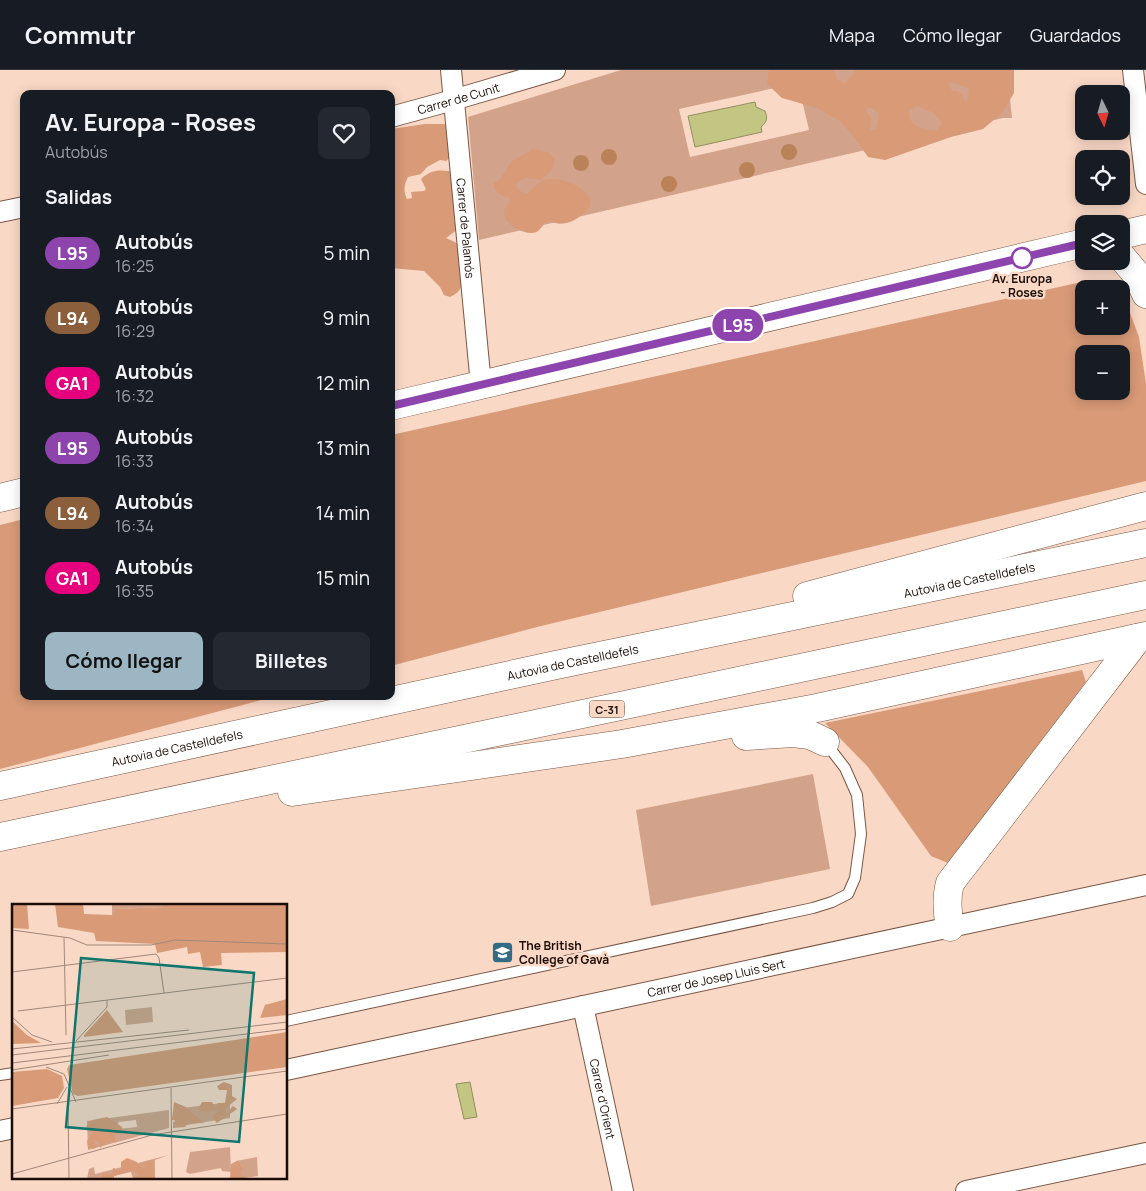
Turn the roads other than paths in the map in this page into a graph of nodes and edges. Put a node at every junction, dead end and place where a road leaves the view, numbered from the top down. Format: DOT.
graph roads {
  1 [pos="450,70"];
  2 [pos="555,70"];
  3 [pos="1133,70"];
  4 [pos="453,100"];
  5 [pos="395,116"];
  6 [pos="1146,184"];
  7 [pos="20,208"];
  8 [pos="0,212"];
  9 [pos="1146,229"];
  10 [pos="1130,233"];
  11 [pos="1075,245"];
  12 [pos="1130,267"];
  13 [pos="1146,294"];
  14 [pos="481,385"];
  15 [pos="395,405"];
  16 [pos="20,493"];
  17 [pos="0,498"];
  18 [pos="1146,506"];
  19 [pos="1146,543"];
  20 [pos="1146,595"];
  21 [pos="1142,637"];
  22 [pos="556,665"];
  23 [pos="825,742"];
  24 [pos="622,744"];
  25 [pos="0,786"];
  26 [pos="68,822"];
  27 [pos="0,837"];
  28 [pos="1146,885"];
  29 [pos="950,927"];
  30 [pos="583,1006"];
  31 [pos="288,1020"];
  32 [pos="288,1070"];
  33 [pos="1146,1153"];
  34 [pos="623,1191"];
  35 [pos="966,1191"];
  1 -- 4 [label="street, Carrer de Palamós"];
  2 -- 4 [label="street, Carrer de Cunit"];
  3 -- 6 [label="street"];
  4 -- 5 [label="street, Carrer de Cunit"];
  4 -- 14 [label="street, Carrer de Palamós"];
  7 -- 8 [label="street"];
  9 -- 10 [label="main road"];
  11 -- 14 [label="main road"];
  12 -- 13 [label="main road"];
  14 -- 15 [label="main road"];
  16 -- 17 [label="main road"];
  18 -- 22 [label="main road"];
  19 -- 22 [label="main road, Autovia de Castelldefels"];
  20 -- 26 [label="main road, C-31"];
  21 -- 24 [label="main road"];
  21 -- 29 [label="main road"];
  22 -- 25 [label="main road, Autovia de Castelldefels"];
  23 -- 24 [label="main road"];
  23 -- 31 [label="lane"];
  24 -- 26 [label="main road"];
  26 -- 27 [label="main road, C-31"];
  28 -- 29 [label="street, Carrer de Josep Lluis Sert"];
  29 -- 30 [label="street, Carrer de Josep Lluis Sert"];
  30 -- 32 [label="street, Carrer de Josep Lluis Sert"];
  30 -- 34 [label="street, Carrer d'Orient"];
  33 -- 35 [label="street"];
}
